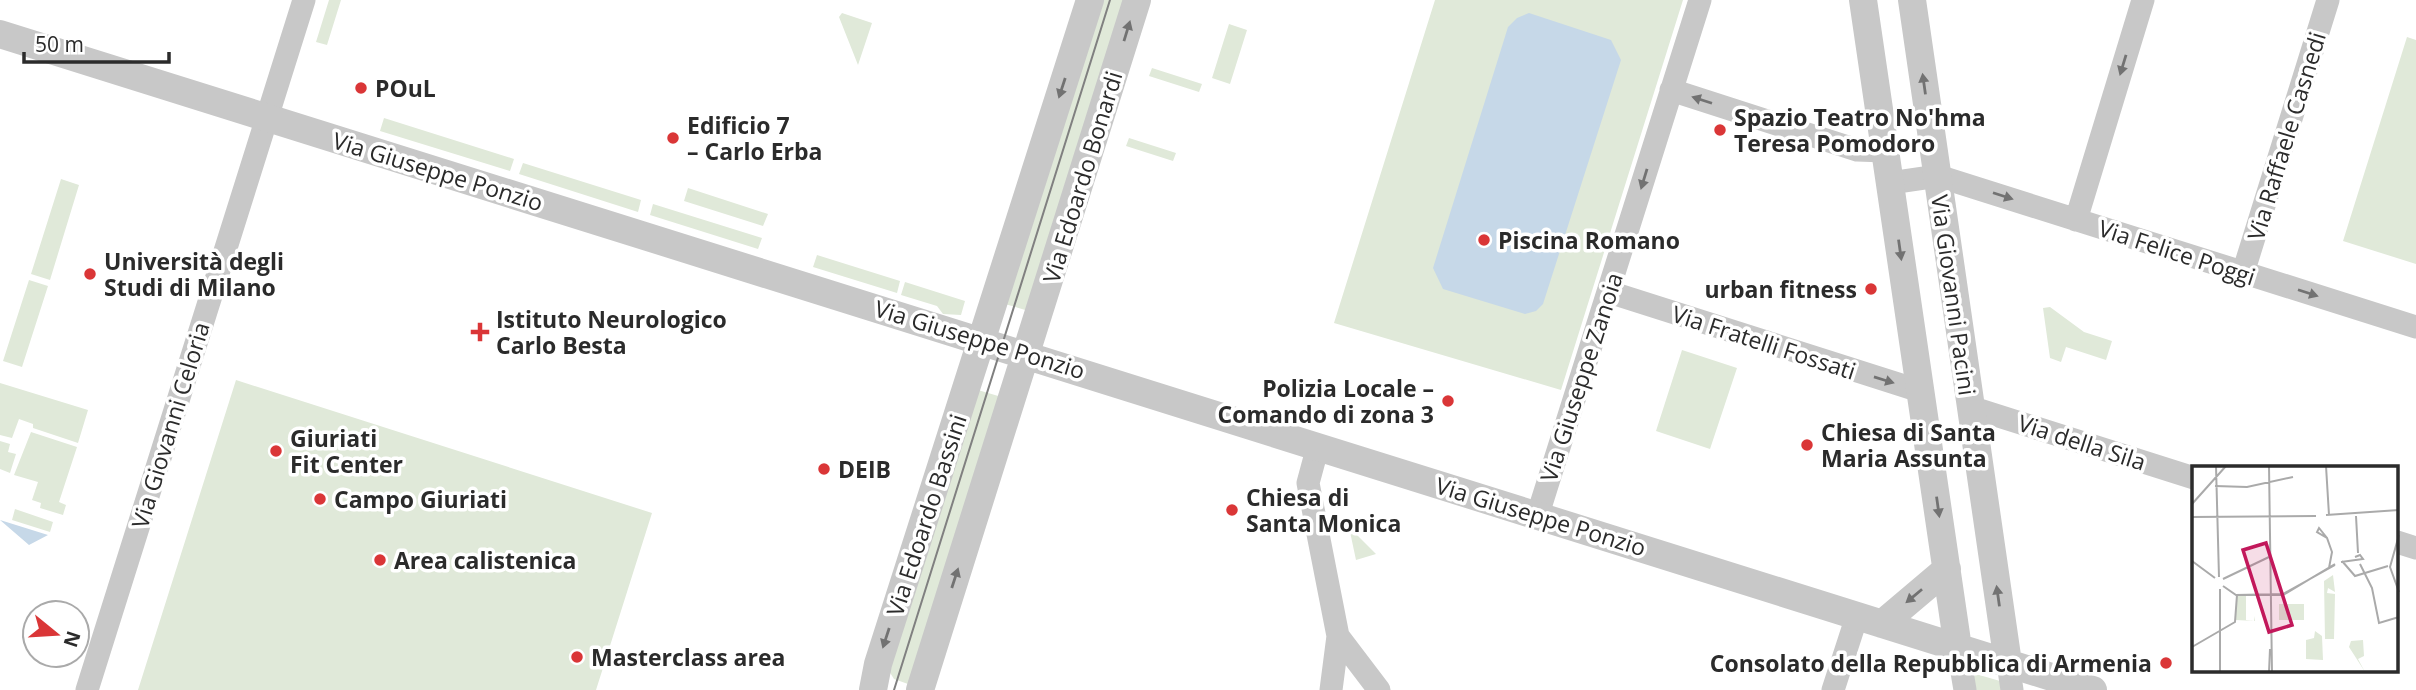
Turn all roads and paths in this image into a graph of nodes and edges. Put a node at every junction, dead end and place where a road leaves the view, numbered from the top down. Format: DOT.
graph roads {
  1 [pos="304,0"];
  2 [pos="1090,0"];
  3 [pos="1137,0"];
  4 [pos="1700,0"];
  5 [pos="1863,0"];
  6 [pos="1912,0"];
  7 [pos="2143,0"];
  8 [pos="2328,0"];
  9 [pos="0,34"];
  10 [pos="1671,90"];
  11 [pos="269,118"];
  12 [pos="1885,151"];
  13 [pos="1938,176"];
  14 [pos="1890,183"];
  15 [pos="2076,220"];
  16 [pos="2243,273"];
  17 [pos="1608,292"];
  18 [pos="2416,327"];
  19 [pos="982,340"];
  20 [pos="1026,354"];
  21 [pos="1920,391"];
  22 [pos="1970,407"];
  23 [pos="1318,446"];
  24 [pos="2192,477"];
  25 [pos="1538,514"];
  26 [pos="2398,542"];
  27 [pos="2416,548"];
  28 [pos="1947,569"];
  29 [pos="1869,620"];
  30 [pos="1338,636"];
  31 [pos="1958,648"];
  32 [pos="2010,677"];
  33 [pos="2077,688"];
  34 [pos="87,690"];
  35 [pos="873,690"];
  36 [pos="920,690"];
  37 [pos="1331,690"];
  38 [pos="1379,690"];
  39 [pos="1833,690"];
  40 [pos="1965,690"];
  1 -- 11 [label="street, Via Giovanni Celoria"];
  2 -- 19 [label="street, Via Edoardo Bonardi, one-way"];
  20 -- 3 [label="street, Via Edoardo Bonardi, one-way"];
  4 -- 10 [label="street, Via Giuseppe Zanoia"];
  5 -- 12 [label="street, Via Giovanni Pacini"];
  13 -- 6 [label="street, Via Giovanni Pacini, one-way"];
  7 -- 15 [label="street, one-way"];
  8 -- 16 [label="street, Via Raffaele Casnedi"];
  9 -- 11 [label="street, Via Giuseppe Ponzio"];
  12 -- 10 [label="street, one-way"];
  10 -- 17 [label="street, Via Giuseppe Zanoia, one-way"];
  11 -- 19 [label="street, Via Giuseppe Ponzio"];
  11 -- 34 [label="street, Via Giovanni Celoria"];
  12 -- 14 [label="street, Via Giovanni Pacini"];
  13 -- 14 [label="street, Via Giovanni Pacini"];
  13 -- 15 [label="street, Via Felice Poggi, one-way"];
  13 -- 22 [label="street, Via Giovanni Pacini"];
  14 -- 21 [label="street, Via Giovanni Pacini, one-way"];
  15 -- 16 [label="street, Via Felice Poggi"];
  16 -- 18 [label="street, Via Felice Poggi, one-way"];
  17 -- 21 [label="street, Via Fratelli Fossati, one-way"];
  17 -- 25 [label="street, Via Giuseppe Zanoia"];
  19 -- 20 [label="street, Via Giuseppe Ponzio"];
  19 -- 35 [label="street, Via Edoardo Bassini, one-way"];
  20 -- 23 [label="street, Via Giuseppe Ponzio"];
  36 -- 20 [label="street, Via Edoardo Bassini, one-way"];
  21 -- 28 [label="street, Via Giovanni Pacini, one-way"];
  22 -- 24 [label="street, Via della Sila"];
  32 -- 22 [label="street, Via Giovanni Pacini, one-way"];
  23 -- 25 [label="street, Via Giuseppe Ponzio"];
  23 -- 30 [label="street"];
  25 -- 29 [label="street, Via Giuseppe Ponzio"];
  26 -- 27 [label="street"];
  28 -- 29 [label="street, one-way"];
  28 -- 31 [label="street, Via Giovanni Pacini"];
  29 -- 31 [label="street, Via Giuseppe Ponzio"];
  29 -- 39 [label="street"];
  30 -- 37 [label="street"];
  30 -- 38 [label="street"];
  31 -- 32 [label="street"];
  31 -- 40 [label="street, Via Giovanni Pacini"];
  32 -- 33 [label="street"];
}
